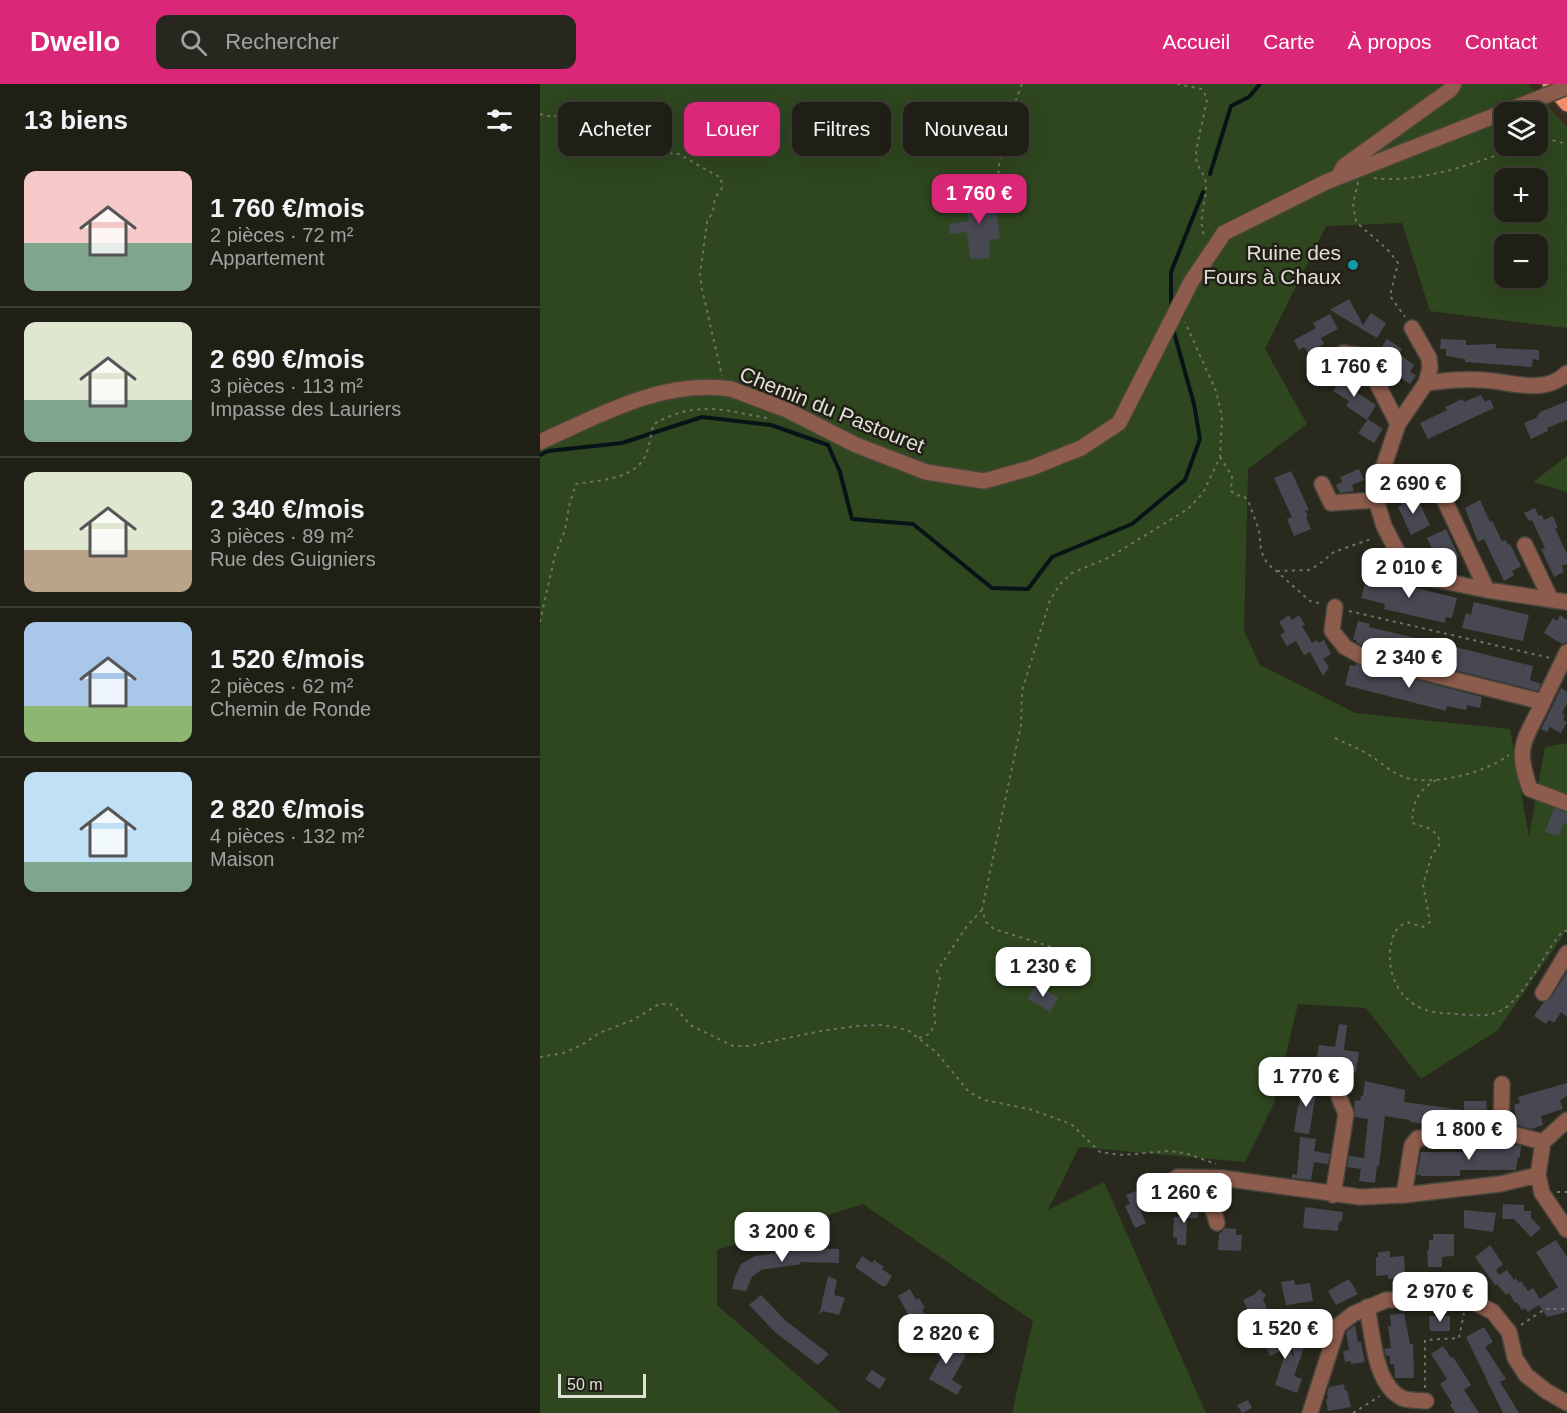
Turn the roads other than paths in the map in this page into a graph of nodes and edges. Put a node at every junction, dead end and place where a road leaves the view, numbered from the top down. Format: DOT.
graph roads {
  1 [pos="1454,84"];
  2 [pos="1550,84"];
  3 [pos="1567,87"];
  4 [pos="1567,104"];
  5 [pos="1338,177"];
  6 [pos="1412,328"];
  7 [pos="1343,353"];
  8 [pos="1567,373"];
  9 [pos="1426,383"];
  10 [pos="1398,424"];
  11 [pos="540,442"];
  12 [pos="1322,484"];
  13 [pos="1376,493"];
  14 [pos="1525,545"];
  15 [pos="1487,590"];
  16 [pos="1551,600"];
  17 [pos="1567,602"];
  18 [pos="1335,607"];
  19 [pos="1564,657"];
  20 [pos="1543,702"];
  21 [pos="1567,803"];
  22 [pos="1567,953"];
  23 [pos="1543,993"];
  24 [pos="1502,1084"];
  25 [pos="1339,1097"];
  26 [pos="1567,1120"];
  27 [pos="1501,1131"];
  28 [pos="1543,1142"];
  29 [pos="1538,1175"];
  30 [pos="1333,1195"];
  31 [pos="1404,1195"];
  32 [pos="1217,1223"];
  33 [pos="1567,1230"];
  34 [pos="1367,1307"];
  35 [pos="1426,1401"];
  36 [pos="1567,1403"];
  37 [pos="1310,1413"];
  1 -- 5 [label="street"];
  2 -- 4 [label="main road"];
  3 -- 5 [label="street, Chemin du Pastouret, bridge"];
  5 -- 11 [label="street, Chemin du Pastouret"];
  6 -- 9 [label="street"];
  7 -- 10 [label="street"];
  8 -- 9 [label="street"];
  9 -- 10 [label="street"];
  10 -- 13 [label="street"];
  12 -- 13 [label="street"];
  13 -- 15 [label="street"];
  13 -- 15 [label="street"];
  14 -- 16 [label="street"];
  15 -- 16 [label="street"];
  16 -- 17 [label="street"];
  18 -- 20 [label="street"];
  19 -- 20 [label="street"];
  20 -- 21 [label="street"];
  22 -- 23 [label="street"];
  24 -- 27 [label="street"];
  25 -- 30 [label="street"];
  26 -- 28 [label="street"];
  27 -- 28 [label="street"];
  27 -- 31 [label="street"];
  28 -- 29 [label="street"];
  29 -- 31 [label="street"];
  29 -- 33 [label="street"];
  30 -- 31 [label="street"];
  30 -- 32 [label="street"];
  34 -- 35 [label="street"];
  34 -- 36 [label="street"];
  34 -- 37 [label="street"];
}
